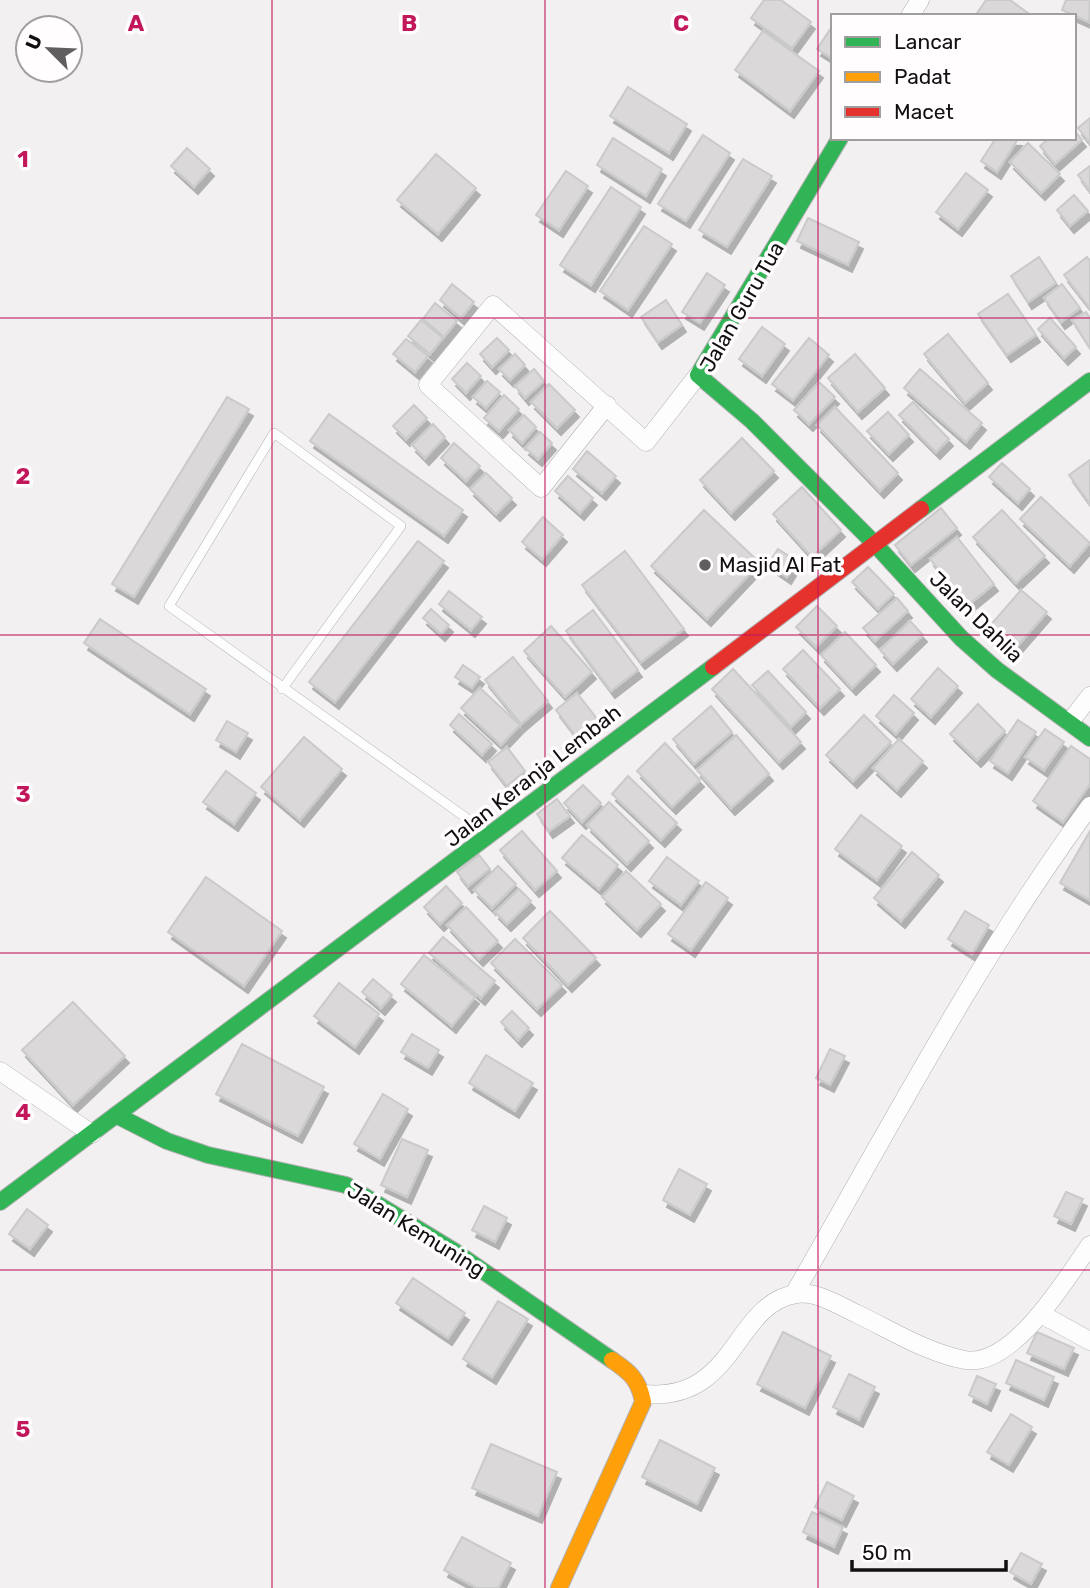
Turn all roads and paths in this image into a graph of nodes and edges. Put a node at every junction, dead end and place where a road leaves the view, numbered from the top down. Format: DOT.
graph roads {
  1 [pos="839,140"];
  2 [pos="698,375"];
  3 [pos="1090,381"];
  4 [pos="607,405"];
  5 [pos="874,543"];
  6 [pos="282,689"];
  7 [pos="1090,696"];
  8 [pos="1070,722"];
  9 [pos="1090,738"];
  10 [pos="1090,806"];
  11 [pos="490,835"];
  12 [pos="0,1071"];
  13 [pos="116,1115"];
  14 [pos="92,1134"];
  15 [pos="0,1202"];
  16 [pos="1090,1245"];
  17 [pos="794,1294"];
  18 [pos="1041,1314"];
  19 [pos="1090,1340"];
  20 [pos="644,1394"];
  21 [pos="559,1588"];
  1 -- 2 [label="street, Jalan Guru Tua"];
  2 -- 4 [label="street"];
  2 -- 5 [label="street, Jalan Guru Tua"];
  3 -- 5 [label="street, Jalan Keranja Lembah"];
  4 -- 4 [label="street"];
  5 -- 8 [label="street, Jalan Dahlia"];
  5 -- 11 [label="street, Jalan Keranja Lembah"];
  6 -- 6 [label="lane"];
  6 -- 11 [label="lane"];
  7 -- 8 [label="street"];
  8 -- 9 [label="street, Jalan Dahlia"];
  10 -- 17 [label="street"];
  11 -- 13 [label="street, Jalan Keranja Lembah"];
  12 -- 14 [label="street"];
  13 -- 14 [label="street, Jalan Keranja Lembah"];
  13 -- 20 [label="street, Jalan Kemuning"];
  14 -- 15 [label="street, Jalan Keranja Lembah"];
  16 -- 18 [label="street"];
  17 -- 18 [label="street"];
  17 -- 20 [label="street"];
  18 -- 19 [label="street"];
  20 -- 21 [label="street"];
}
